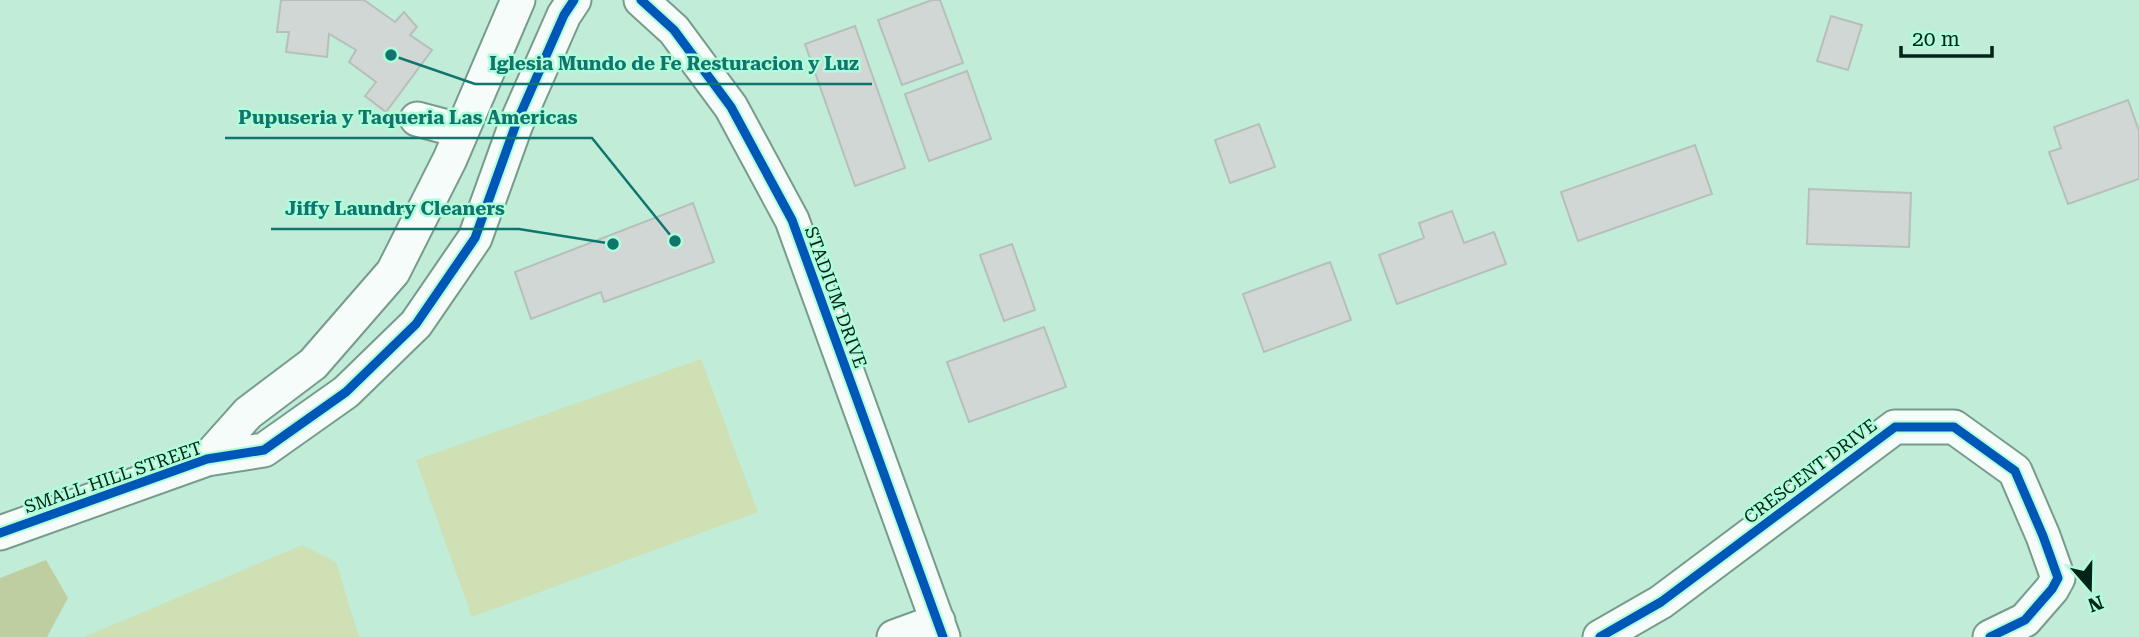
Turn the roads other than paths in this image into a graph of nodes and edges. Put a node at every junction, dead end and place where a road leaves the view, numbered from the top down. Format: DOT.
graph roads {
  1 [pos="518,0"];
  2 [pos="574,0"];
  3 [pos="641,0"];
  4 [pos="417,118"];
  5 [pos="462,131"];
  6 [pos="207,459"];
  7 [pos="0,533"];
  8 [pos="941,629"];
  9 [pos="894,637"];
  10 [pos="1600,637"];
  11 [pos="1990,637"];
  1 -- 5 [label="street, SMALL HILL STREET"];
  2 -- 6 [label="street, SMALL HILL STREET"];
  3 -- 8 [label="street, STADIUM DRIVE"];
  4 -- 5 [label="street"];
  5 -- 6 [label="street, SMALL HILL STREET"];
  6 -- 7 [label="street, SMALL HILL STREET"];
  8 -- 9 [label="street"];
  10 -- 11 [label="street, CRESCENT DRIVE"];
}
